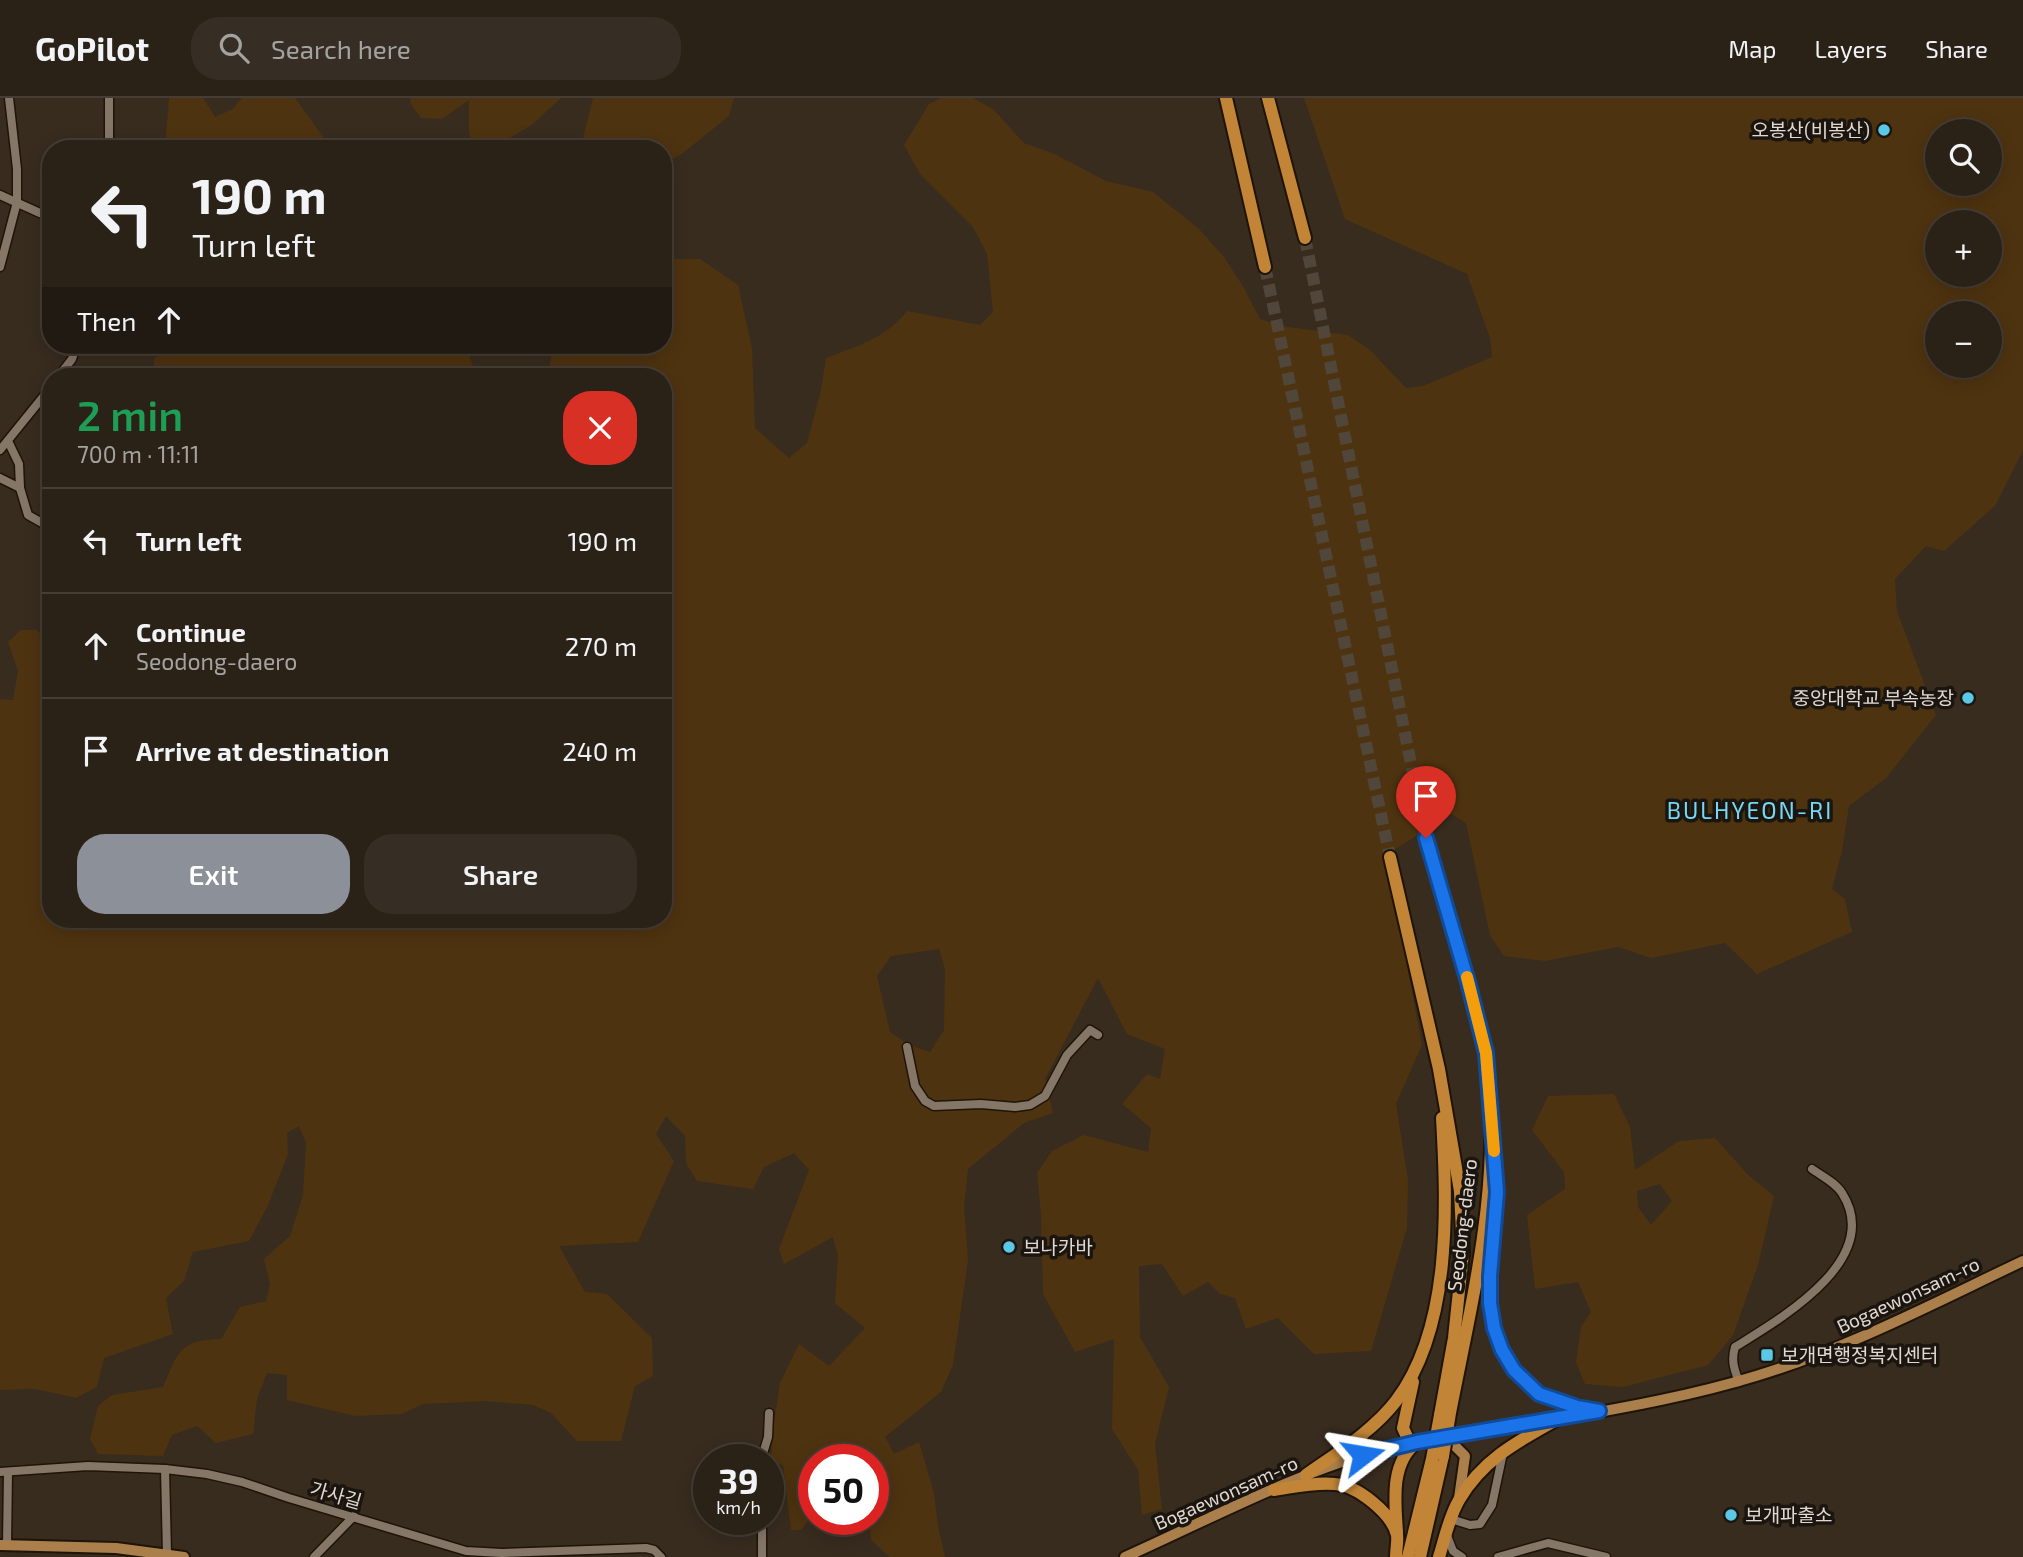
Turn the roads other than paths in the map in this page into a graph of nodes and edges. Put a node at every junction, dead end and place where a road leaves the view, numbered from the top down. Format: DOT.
graph roads {
  1 [pos="9,98"];
  2 [pos="109,98"];
  3 [pos="1226,98"];
  4 [pos="1268,98"];
  5 [pos="109,140"];
  6 [pos="0,195"];
  7 [pos="16,202"];
  8 [pos="42,214"];
  9 [pos="1305,238"];
  10 [pos="0,267"];
  11 [pos="1265,267"];
  12 [pos="42,398"];
  13 [pos="8,441"];
  14 [pos="0,450"];
  15 [pos="0,478"];
  16 [pos="20,488"];
  17 [pos="42,523"];
  18 [pos="1426,838"];
  19 [pos="1390,857"];
  20 [pos="1098,1035"];
  21 [pos="907,1046"];
  22 [pos="1439,1069"];
  23 [pos="1492,1130"];
  24 [pos="1812,1169"];
  25 [pos="2023,1261"];
  26 [pos="1415,1373"];
  27 [pos="1738,1382"];
  28 [pos="1599,1411"];
  29 [pos="769,1413"];
  30 [pos="1445,1414"];
  31 [pos="1556,1420"];
  32 [pos="1440,1438"];
  33 [pos="1417,1442"];
  34 [pos="766,1444"];
  35 [pos="1503,1451"];
  36 [pos="1438,1457"];
  37 [pos="165,1469"];
  38 [pos="4,1472"];
  39 [pos="1306,1475"];
  40 [pos="1274,1490"];
  41 [pos="1458,1501"];
  42 [pos="354,1516"];
  43 [pos="1451,1519"];
  44 [pos="1397,1534"];
  45 [pos="1447,1534"];
  46 [pos="762,1535"];
  47 [pos="4,1545"];
  48 [pos="167,1554"];
  49 [pos="184,1557"];
  50 [pos="314,1557"];
  51 [pos="661,1557"];
  52 [pos="762,1557"];
  53 [pos="1125,1557"];
  54 [pos="1396,1557"];
  55 [pos="1409,1557"];
  56 [pos="1420,1557"];
  57 [pos="1439,1557"];
  58 [pos="1462,1557"];
  59 [pos="1498,1557"];
  60 [pos="1606,1557"];
  1 -- 7 [label="street"];
  2 -- 5 [label="street"];
  3 -- 11 [label="highway"];
  4 -- 9 [label="highway"];
  6 -- 7 [label="street"];
  7 -- 8 [label="street"];
  7 -- 10 [label="street"];
  12 -- 13 [label="street"];
  13 -- 14 [label="street"];
  13 -- 16 [label="street"];
  15 -- 16 [label="street"];
  16 -- 17 [label="street"];
  18 -- 23 [label="highway, Seodong-daero"];
  19 -- 22 [label="highway, Seodong-daero"];
  20 -- 21 [label="street"];
  22 -- 26 [label="highway"];
  22 -- 30 [label="highway, Seodong-daero"];
  23 -- 28 [label="highway"];
  23 -- 30 [label="highway, Seodong-daero"];
  24 -- 27 [label="street"];
  25 -- 27 [label="main road, Bogaewonsam-ro"];
  26 -- 33 [label="highway"];
  26 -- 39 [label="highway"];
  27 -- 28 [label="main road, Bogaewonsam-ro"];
  28 -- 31 [label="main road, Bogaewonsam-ro"];
  29 -- 34 [label="street"];
  30 -- 36 [label="highway, bridge"];
  31 -- 32 [label="main road, Bogaewonsam-ro"];
  31 -- 35 [label="highway"];
  32 -- 33 [label="main road, Bogaewonsam-ro"];
  32 -- 41 [label="main road"];
  33 -- 39 [label="main road, Bogaewonsam-ro"];
  33 -- 44 [label="highway"];
  35 -- 41 [label="highway"];
  35 -- 43 [label="street"];
  36 -- 55 [label="highway"];
  36 -- 56 [label="highway"];
  37 -- 38 [label="street, 가사길"];
  37 -- 42 [label="street, 가사길"];
  37 -- 48 [label="street"];
  38 -- 47 [label="street"];
  39 -- 40 [label="main road, Bogaewonsam-ro"];
  40 -- 44 [label="highway"];
  40 -- 53 [label="main road, Bogaewonsam-ro"];
  41 -- 43 [label="highway"];
  42 -- 50 [label="street"];
  42 -- 51 [label="street, 가사길"];
  43 -- 45 [label="highway"];
  44 -- 54 [label="highway"];
  45 -- 57 [label="highway"];
  45 -- 58 [label="street"];
  46 -- 52 [label="street"];
  47 -- 48 [label="main road"];
  48 -- 49 [label="main road"];
  59 -- 60 [label="street"];
}
